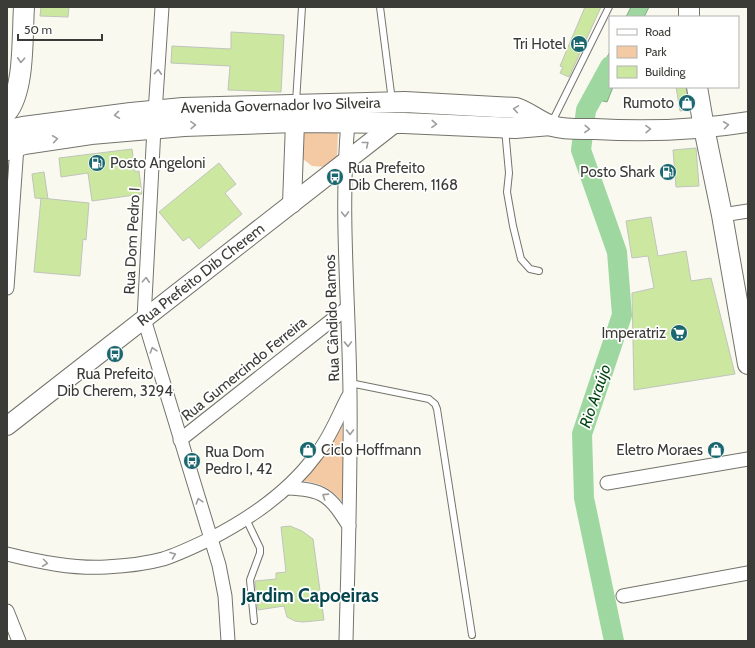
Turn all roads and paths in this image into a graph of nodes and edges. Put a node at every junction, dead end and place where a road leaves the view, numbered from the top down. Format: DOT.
graph roads {
  1 [pos="24,7"];
  2 [pos="162,7"];
  3 [pos="302,7"];
  4 [pos="380,7"];
  5 [pos="609,7"];
  6 [pos="697,88"];
  7 [pos="392,102"];
  8 [pos="7,112"];
  9 [pos="296,113"];
  10 [pos="155,119"];
  11 [pos="348,122"];
  12 [pos="748,122"];
  13 [pos="395,123"];
  14 [pos="558,127"];
  15 [pos="505,128"];
  16 [pos="704,128"];
  17 [pos="10,142"];
  18 [pos="346,161"];
  19 [pos="294,167"];
  20 [pos="325,178"];
  21 [pos="292,204"];
  22 [pos="748,211"];
  23 [pos="722,215"];
  24 [pos="539,271"];
  25 [pos="7,288"];
  26 [pos="347,308"];
  27 [pos="743,309"];
  28 [pos="144,319"];
  29 [pos="748,364"];
  30 [pos="350,388"];
  31 [pos="7,426"];
  32 [pos="180,440"];
  33 [pos="748,459"];
  34 [pos="607,483"];
  35 [pos="287,488"];
  36 [pos="246,519"];
  37 [pos="349,526"];
  38 [pos="210,539"];
  39 [pos="7,554"];
  40 [pos="748,573"];
  41 [pos="623,596"];
  42 [pos="7,611"];
  43 [pos="254,621"];
  44 [pos="472,635"];
  45 [pos="18,641"];
  46 [pos="228,641"];
  47 [pos="346,641"];
  1 -- 8 [label="main road, one-way"];
  10 -- 2 [label="street, Rua Dom Pedro I, one-way"];
  3 -- 9 [label="lane"];
  4 -- 7 [label="lane"];
  5 -- 14 [label="lane"];
  6 -- 16 [label="main road"];
  7 -- 9 [label="main road, Avenida Governador Ivo Silveira"];
  14 -- 7 [label="main road, Avenida Governador Ivo Silveira, one-way"];
  9 -- 10 [label="main road, Avenida Governador Ivo Silveira"];
  9 -- 11 [label="main road, Avenida Governador Ivo Silveira"];
  9 -- 19 [label="main road"];
  10 -- 17 [label="main road, Avenida Governador Ivo Silveira"];
  28 -- 10 [label="street, Rua Dom Pedro I, one-way"];
  11 -- 13 [label="main road, Avenida Governador Ivo Silveira"];
  11 -- 18 [label="street, Rua Cândido Ramos"];
  16 -- 12 [label="main road, one-way"];
  13 -- 15 [label="main road, Avenida Governador Ivo Silveira, one-way"];
  18 -- 13 [label="main road, Rua Prefeito Dib Cherem, one-way"];
  14 -- 15 [label="main road, Avenida Governador Ivo Silveira"];
  14 -- 16 [label="main road, one-way"];
  15 -- 24 [label="lane"];
  16 -- 23 [label="main road"];
  17 -- 25 [label="street"];
  18 -- 20 [label="main road, Rua Prefeito Dib Cherem"];
  18 -- 26 [label="street, Rua Cândido Ramos, one-way"];
  19 -- 20 [label="main road"];
  19 -- 21 [label="main road"];
  20 -- 21 [label="main road, Rua Prefeito Dib Cherem"];
  21 -- 28 [label="main road, Rua Prefeito Dib Cherem"];
  22 -- 23 [label="street"];
  23 -- 27 [label="main road"];
  26 -- 30 [label="street, Rua Cândido Ramos, one-way"];
  26 -- 32 [label="street, Rua Gumercindo Ferreira"];
  27 -- 29 [label="main road"];
  28 -- 31 [label="main road, Rua Prefeito Dib Cherem"];
  32 -- 28 [label="street, Rua Dom Pedro I, one-way"];
  30 -- 35 [label="street, Rua Cândido Ramos"];
  30 -- 37 [label="street, one-way"];
  30 -- 44 [label="lane"];
  38 -- 32 [label="street, Rua Dom Pedro I, one-way"];
  33 -- 34 [label="street"];
  35 -- 36 [label="street, Rua Cândido Ramos"];
  37 -- 35 [label="street, one-way"];
  36 -- 38 [label="street, Rua Cândido Ramos"];
  36 -- 43 [label="lane"];
  37 -- 47 [label="street"];
  39 -- 38 [label="street, Rua Cândido Ramos, one-way"];
  38 -- 46 [label="street, Rua Dom Pedro I"];
  40 -- 41 [label="street"];
  42 -- 45 [label="street"];
}
